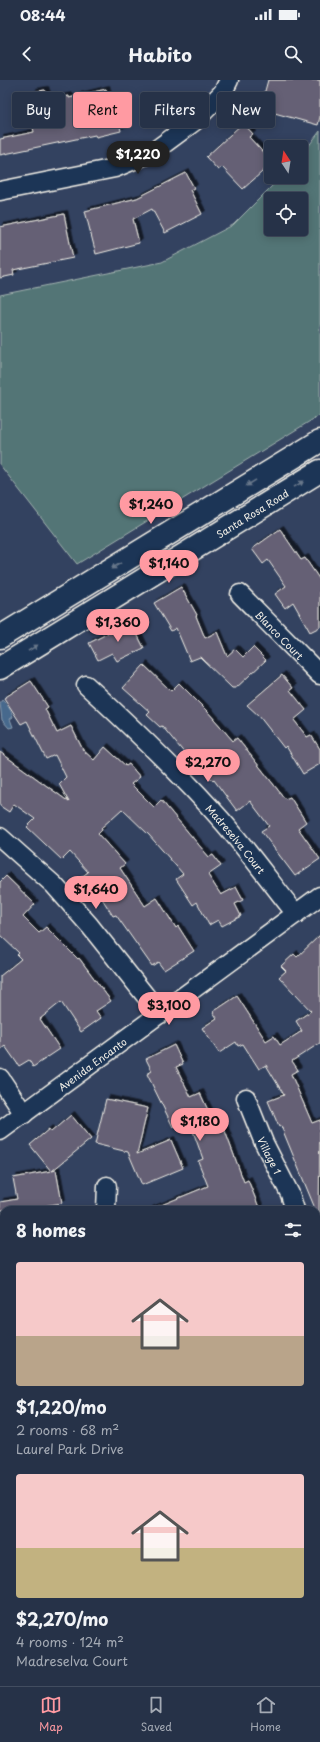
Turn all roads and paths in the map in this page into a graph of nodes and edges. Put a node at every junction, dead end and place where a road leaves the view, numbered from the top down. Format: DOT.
graph roads {
  1 [pos="229,80"];
  2 [pos="0,191"];
  3 [pos="320,441"];
  4 [pos="320,471"];
  5 [pos="240,594"];
  6 [pos="0,637"];
  7 [pos="0,668"];
  8 [pos="320,675"];
  9 [pos="86,685"];
  10 [pos="0,837"];
  11 [pos="320,896"];
  12 [pos="296,914"];
  13 [pos="160,1014"];
  14 [pos="0,1078"];
  15 [pos="246,1098"];
  16 [pos="24,1114"];
  17 [pos="0,1131"];
  18 [pos="107,1186"];
  19 [pos="106,1206"];
  20 [pos="294,1206"];
  1 -- 2 [label="street"];
  3 -- 6 [label="main road, one-way"];
  7 -- 4 [label="main road, Santa Rosa Road, one-way"];
  5 -- 8 [label="street, Blanco Court"];
  9 -- 12 [label="street, Madreselva Court"];
  10 -- 13 [label="street"];
  11 -- 12 [label="street, Avenida Encanto"];
  12 -- 13 [label="street, Avenida Encanto"];
  13 -- 16 [label="street, Avenida Encanto"];
  14 -- 16 [label="street"];
  15 -- 20 [label="street, Village 1"];
  16 -- 17 [label="street, Avenida Encanto"];
  18 -- 19 [label="street"];
}
